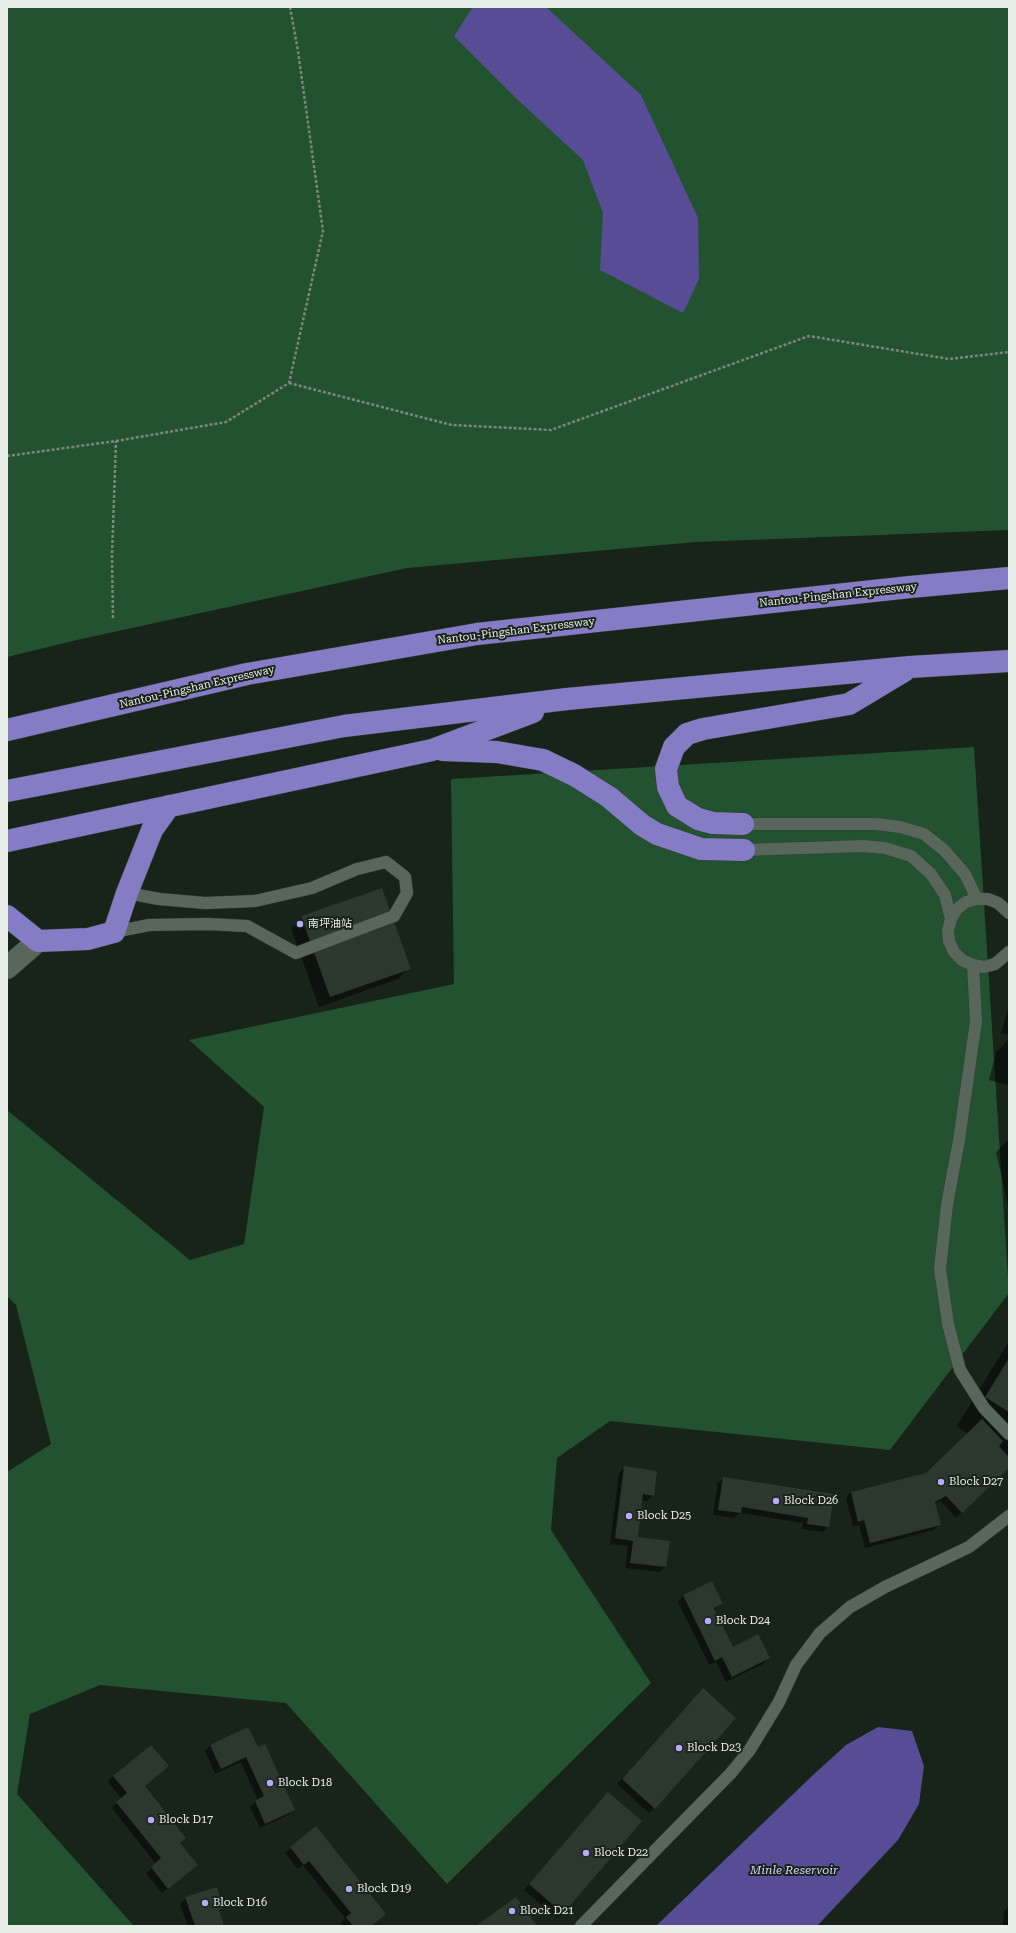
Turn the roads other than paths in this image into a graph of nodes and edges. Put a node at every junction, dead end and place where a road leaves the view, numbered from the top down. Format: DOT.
graph roads {
  1 [pos="1009,578"];
  2 [pos="1009,661"];
  3 [pos="910,667"];
  4 [pos="567,699"];
  5 [pos="7,730"];
  6 [pos="432,750"];
  7 [pos="7,791"];
  8 [pos="169,806"];
  9 [pos="743,824"];
  10 [pos="7,841"];
  11 [pos="744,850"];
  12 [pos="127,892"];
  13 [pos="977,899"];
  14 [pos="1009,913"];
  15 [pos="7,916"];
  16 [pos="951,918"];
  17 [pos="114,932"];
  18 [pos="38,941"];
  19 [pos="1009,952"];
  20 [pos="972,965"];
  21 [pos="7,968"];
  22 [pos="1009,1434"];
  23 [pos="1009,1516"];
  24 [pos="581,1926"];
  1 -- 5 [label="highway, Nantou-Pingshan Expressway"];
  2 -- 3 [label="highway"];
  3 -- 4 [label="highway"];
  3 -- 9 [label="highway"];
  4 -- 6 [label="highway"];
  4 -- 7 [label="highway"];
  6 -- 8 [label="highway"];
  6 -- 11 [label="highway"];
  8 -- 10 [label="highway"];
  8 -- 12 [label="highway"];
  9 -- 13 [label="lane"];
  11 -- 16 [label="lane"];
  12 -- 17 [label="highway"];
  12 -- 17 [label="lane"];
  13 -- 14 [label="lane"];
  13 -- 16 [label="lane"];
  15 -- 18 [label="highway"];
  16 -- 20 [label="lane"];
  17 -- 18 [label="highway"];
  18 -- 21 [label="street"];
  19 -- 20 [label="lane"];
  20 -- 22 [label="lane"];
  23 -- 24 [label="lane"];
}
